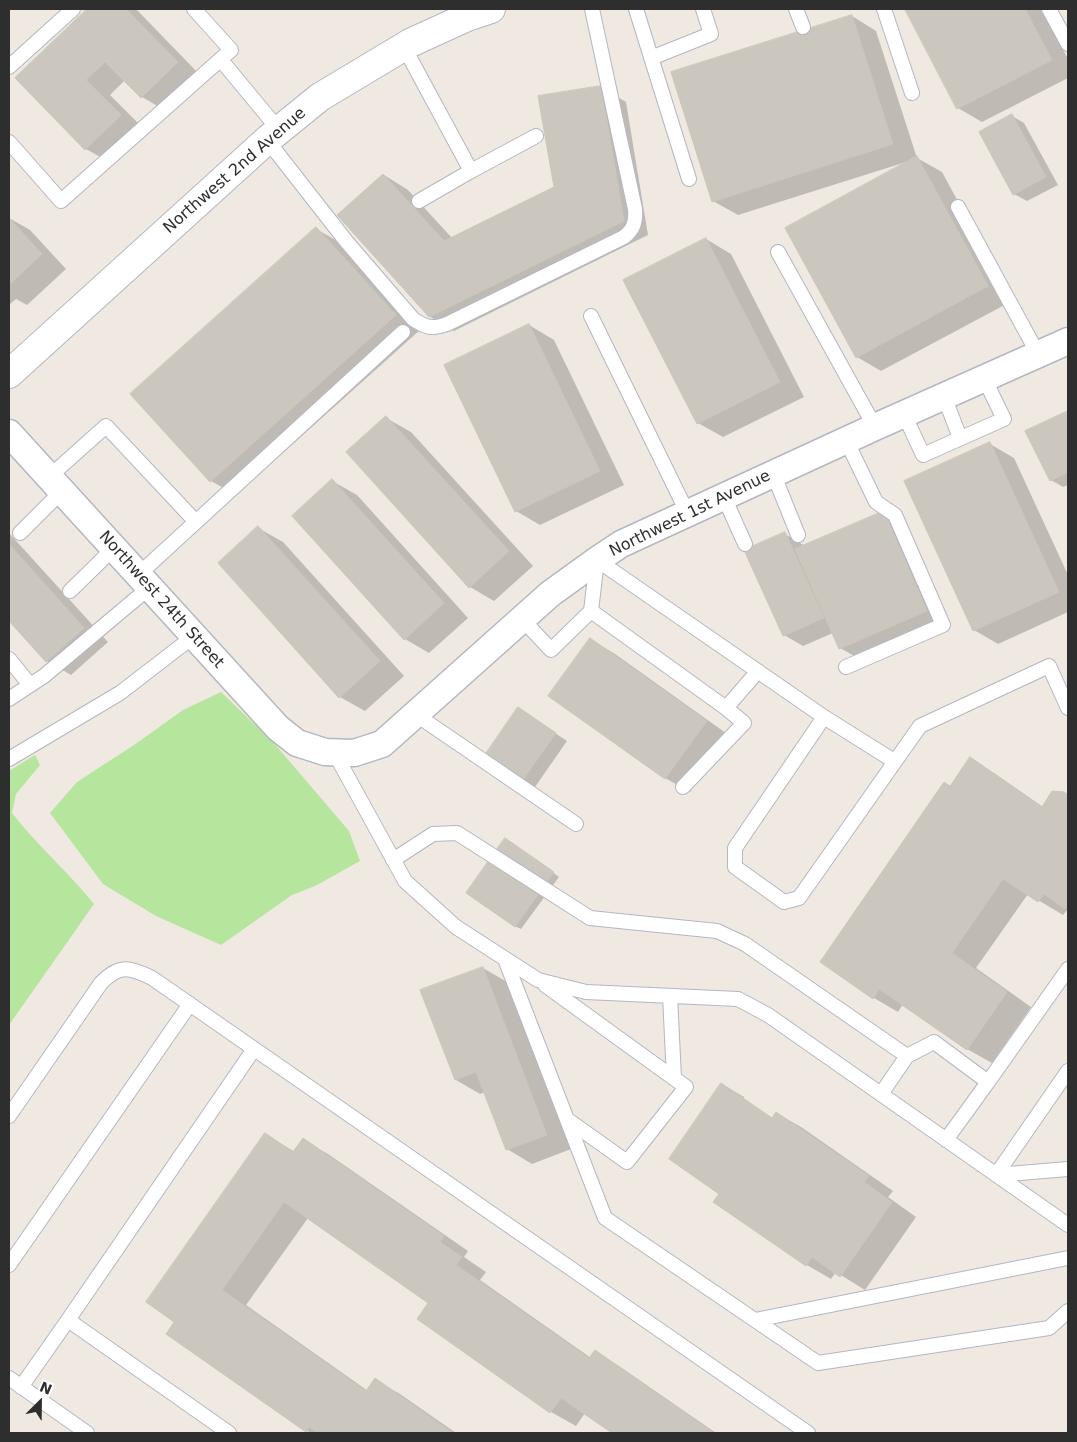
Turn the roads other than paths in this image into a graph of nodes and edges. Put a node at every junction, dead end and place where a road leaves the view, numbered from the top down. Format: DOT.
graph roads {
  1 [pos="73,9"];
  2 [pos="194,9"];
  3 [pos="491,9"];
  4 [pos="592,9"];
  5 [pos="636,9"];
  6 [pos="702,9"];
  7 [pos="796,9"];
  8 [pos="884,9"];
  9 [pos="1049,9"];
  10 [pos="803,27"];
  11 [pos="1068,44"];
  12 [pos="404,46"];
  13 [pos="651,58"];
  14 [pos="220,60"];
  15 [pos="9,67"];
  16 [pos="912,93"];
  17 [pos="273,135"];
  18 [pos="536,136"];
  19 [pos="9,142"];
  20 [pos="471,171"];
  21 [pos="690,179"];
  22 [pos="419,201"];
  23 [pos="958,207"];
  24 [pos="778,252"];
  25 [pos="590,316"];
  26 [pos="403,332"];
  27 [pos="1068,341"];
  28 [pos="1038,354"];
  29 [pos="9,374"];
  30 [pos="984,378"];
  31 [pos="944,396"];
  32 [pos="904,414"];
  33 [pos="875,427"];
  34 [pos="9,432"];
  35 [pos="960,438"];
  36 [pos="846,440"];
  37 [pos="773,474"];
  38 [pos="56,484"];
  39 [pos="724,497"];
  40 [pos="688,514"];
  41 [pos="196,522"];
  42 [pos="20,533"];
  43 [pos="798,535"];
  44 [pos="745,544"];
  45 [pos="114,548"];
  46 [pos="597,560"];
  47 [pos="144,581"];
  48 [pos="70,591"];
  49 [pos="591,611"];
  50 [pos="522,619"];
  51 [pos="194,636"];
  52 [pos="9,659"];
  53 [pos="846,667"];
  54 [pos="758,671"];
  55 [pos="30,685"];
  56 [pos="9,699"];
  57 [pos="726,708"];
  58 [pos="1068,708"];
  59 [pos="415,714"];
  60 [pos="824,717"];
  61 [pos="329,752"];
  62 [pos="9,759"];
  63 [pos="894,761"];
  64 [pos="683,787"];
  65 [pos="576,824"];
  66 [pos="393,860"];
  67 [pos="505,959"];
  68 [pos="1068,969"];
  69 [pos="538,980"];
  70 [pos="670,996"];
  71 [pos="190,1004"];
  72 [pos="254,1049"];
  73 [pos="907,1056"];
  74 [pos="1068,1071"];
  75 [pos="674,1078"];
  76 [pos="988,1082"];
  77 [pos="880,1094"];
  78 [pos="9,1116"];
  79 [pos="568,1120"];
  80 [pos="946,1140"];
  81 [pos="1068,1169"];
  82 [pos="996,1175"];
  83 [pos="1068,1225"];
  84 [pos="1068,1258"];
  85 [pos="9,1265"];
  86 [pos="1068,1311"];
  87 [pos="68,1320"];
  88 [pos="755,1320"];
  89 [pos="9,1378"];
  90 [pos="21,1387"];
  91 [pos="87,1433"];
  92 [pos="229,1433"];
  93 [pos="808,1433"];
  1 -- 15 [label="lane"];
  2 -- 14 [label="lane"];
  3 -- 12 [label="street, Northwest 2nd Avenue"];
  4 -- 17 [label="lane"];
  5 -- 13 [label="lane"];
  6 -- 13 [label="lane"];
  7 -- 10 [label="lane"];
  8 -- 16 [label="lane"];
  9 -- 11 [label="lane"];
  12 -- 17 [label="street, Northwest 2nd Avenue"];
  12 -- 20 [label="lane"];
  13 -- 21 [label="lane"];
  14 -- 17 [label="lane"];
  14 -- 19 [label="lane"];
  17 -- 29 [label="street, Northwest 2nd Avenue"];
  18 -- 20 [label="lane"];
  20 -- 22 [label="lane"];
  23 -- 28 [label="lane"];
  24 -- 33 [label="lane"];
  25 -- 40 [label="lane"];
  26 -- 41 [label="lane"];
  27 -- 28 [label="street, Northwest 1st Avenue"];
  28 -- 30 [label="street, Northwest 1st Avenue"];
  30 -- 31 [label="street, Northwest 1st Avenue"];
  30 -- 35 [label="lane"];
  31 -- 32 [label="street, Northwest 1st Avenue"];
  31 -- 35 [label="lane"];
  32 -- 33 [label="street, Northwest 1st Avenue"];
  32 -- 35 [label="lane"];
  33 -- 36 [label="street, Northwest 1st Avenue"];
  34 -- 38 [label="street, Northwest 24th Street"];
  36 -- 37 [label="street, Northwest 1st Avenue"];
  36 -- 53 [label="lane"];
  37 -- 39 [label="street, Northwest 1st Avenue"];
  37 -- 43 [label="lane"];
  38 -- 41 [label="lane"];
  38 -- 42 [label="lane"];
  38 -- 45 [label="street, Northwest 24th Street"];
  39 -- 40 [label="street, Northwest 1st Avenue"];
  39 -- 44 [label="lane"];
  40 -- 46 [label="street, Northwest 1st Avenue"];
  41 -- 47 [label="lane"];
  45 -- 47 [label="street, Northwest 24th Street"];
  45 -- 48 [label="lane"];
  46 -- 49 [label="lane"];
  46 -- 50 [label="street, Northwest 1st Avenue"];
  46 -- 54 [label="lane"];
  47 -- 51 [label="street, Northwest 24th Street"];
  47 -- 55 [label="lane"];
  49 -- 50 [label="lane"];
  49 -- 57 [label="lane"];
  50 -- 59 [label="street, Northwest 1st Avenue"];
  51 -- 61 [label="street, Northwest 24th Street"];
  51 -- 62 [label="lane"];
  52 -- 55 [label="lane"];
  54 -- 57 [label="lane"];
  54 -- 60 [label="lane"];
  55 -- 56 [label="lane"];
  57 -- 64 [label="lane"];
  58 -- 63 [label="lane"];
  59 -- 61 [label="street, Northwest 1st Avenue"];
  59 -- 65 [label="lane"];
  60 -- 63 [label="lane"];
  60 -- 63 [label="lane"];
  61 -- 66 [label="lane"];
  66 -- 67 [label="lane"];
  66 -- 73 [label="lane"];
  67 -- 69 [label="lane"];
  67 -- 79 [label="lane"];
  68 -- 76 [label="lane"];
  69 -- 70 [label="lane"];
  69 -- 75 [label="lane"];
  70 -- 75 [label="lane"];
  70 -- 77 [label="lane"];
  71 -- 72 [label="lane"];
  71 -- 78 [label="lane"];
  71 -- 85 [label="lane"];
  72 -- 87 [label="lane"];
  72 -- 93 [label="lane"];
  73 -- 76 [label="lane"];
  73 -- 77 [label="lane"];
  74 -- 82 [label="lane"];
  75 -- 79 [label="lane"];
  76 -- 80 [label="lane"];
  77 -- 80 [label="lane"];
  79 -- 88 [label="lane"];
  80 -- 82 [label="lane"];
  81 -- 82 [label="lane"];
  82 -- 83 [label="lane"];
  84 -- 88 [label="lane"];
  86 -- 88 [label="lane"];
  87 -- 90 [label="lane"];
  87 -- 92 [label="lane"];
  89 -- 90 [label="lane"];
  90 -- 91 [label="lane"];
}
